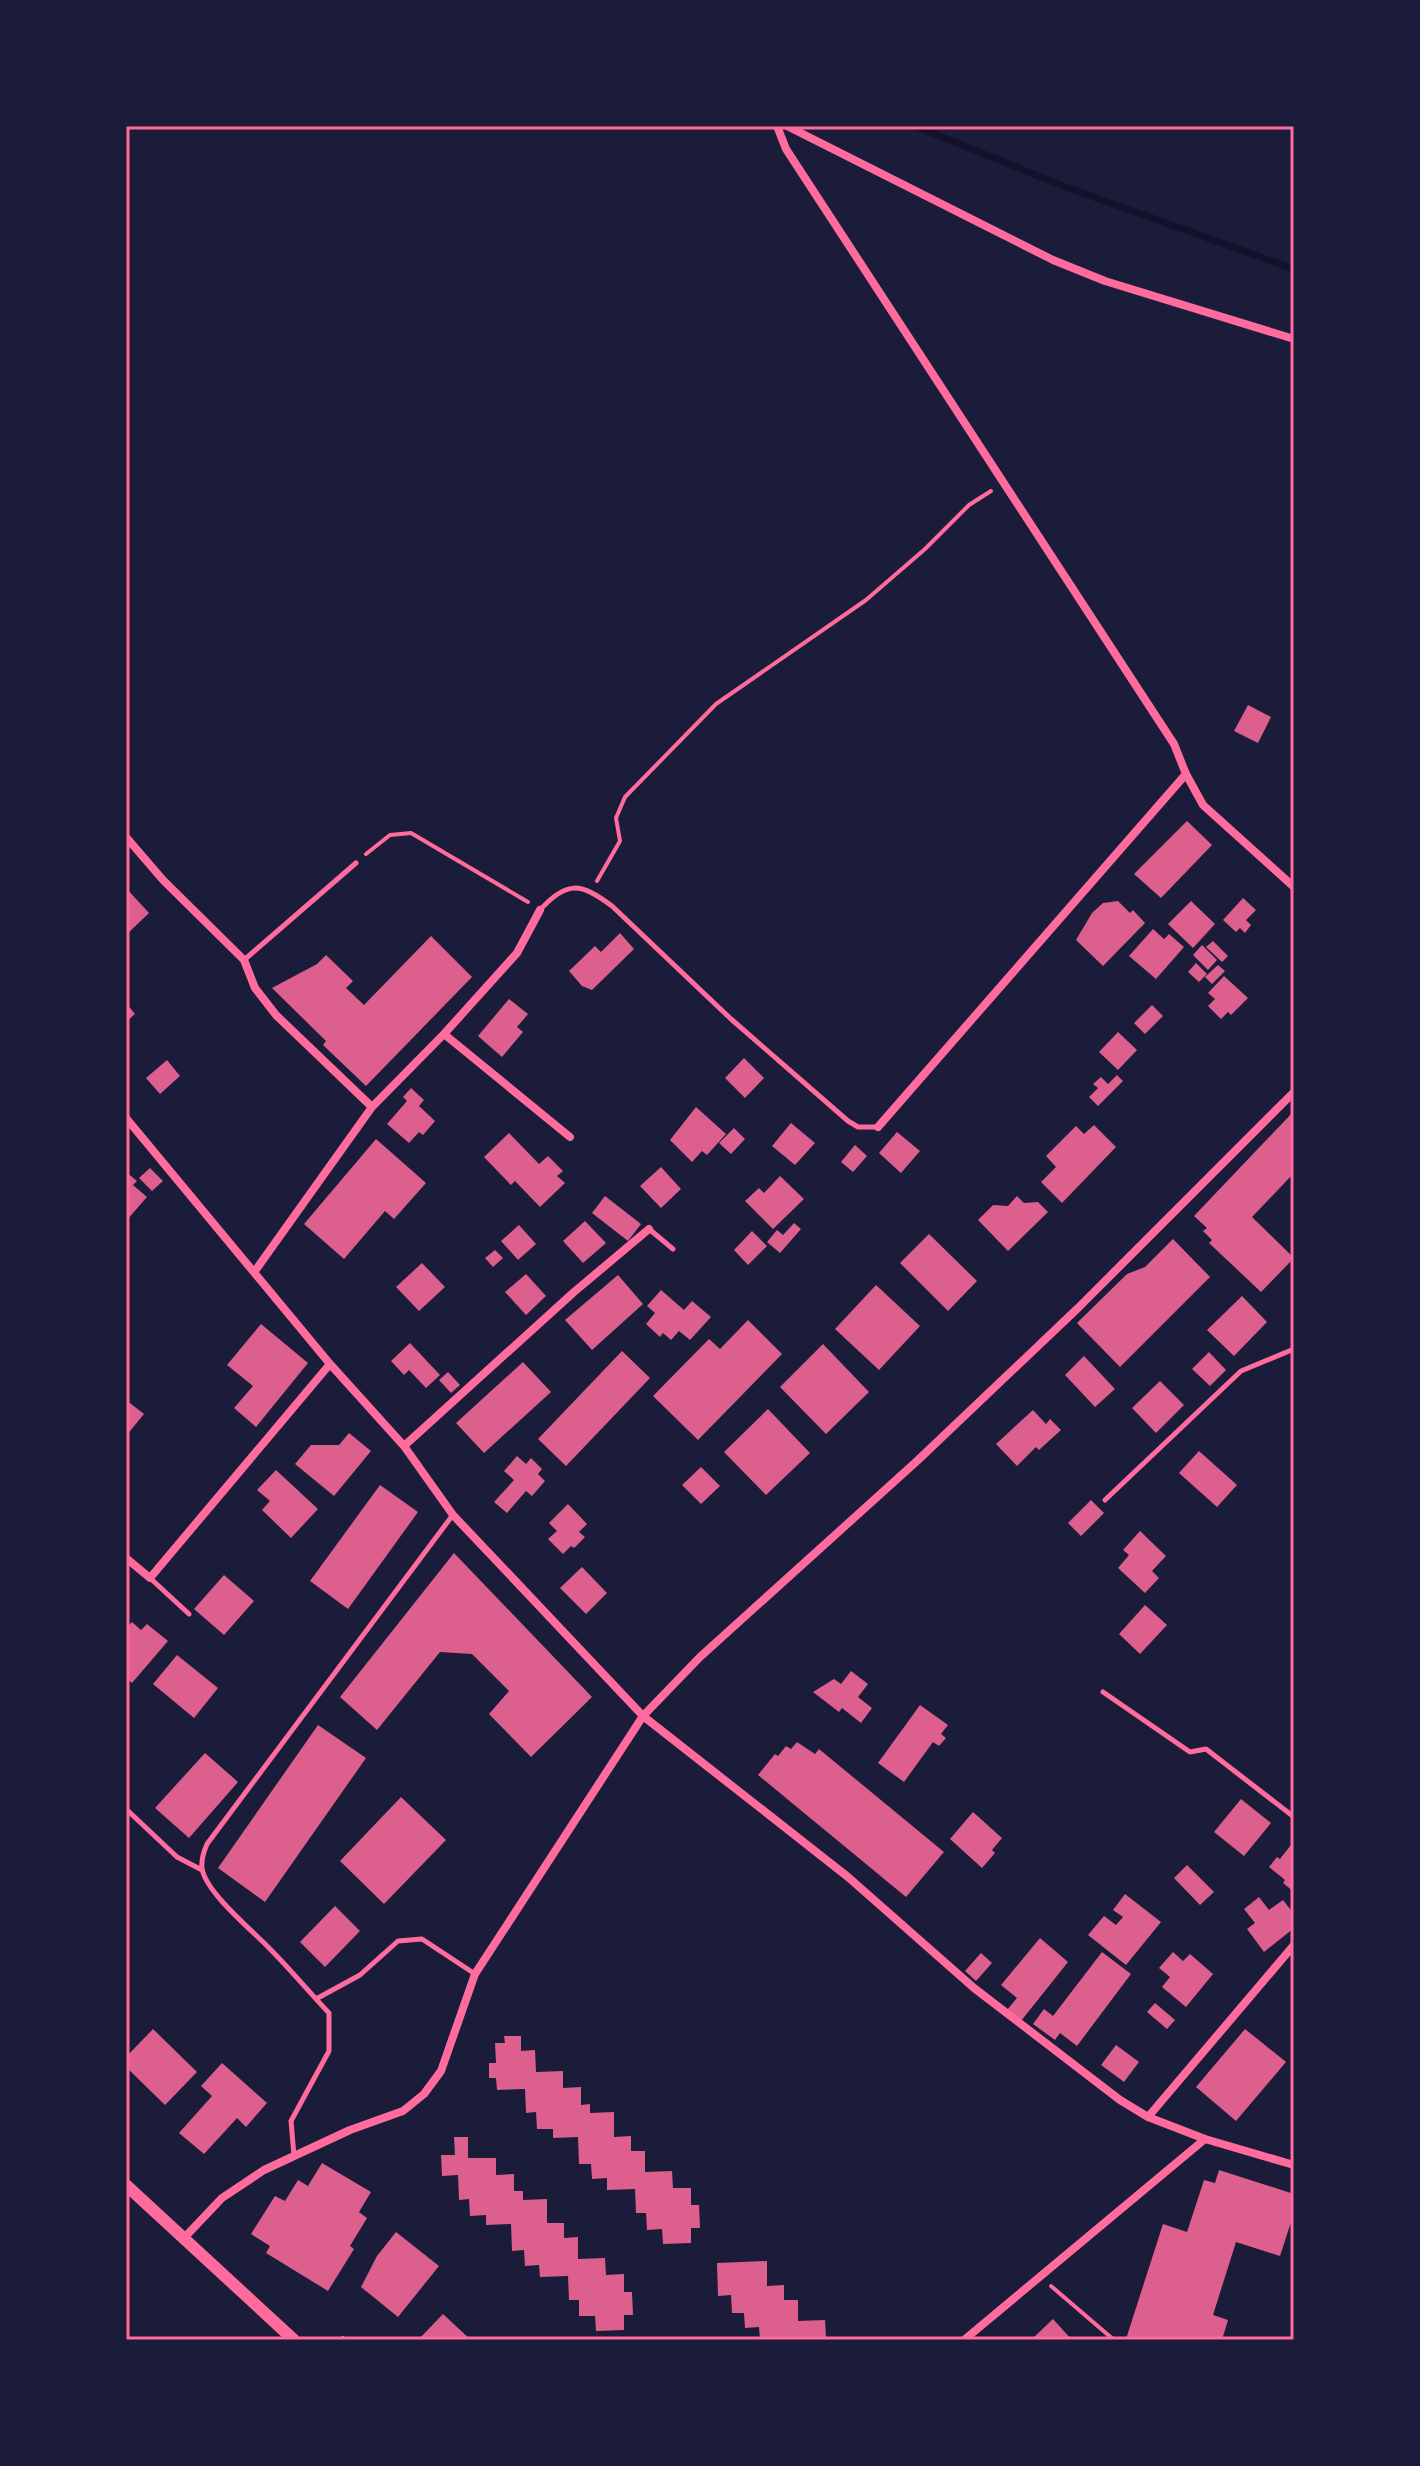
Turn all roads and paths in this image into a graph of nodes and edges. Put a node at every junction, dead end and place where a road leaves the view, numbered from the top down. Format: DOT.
graph roads {
  1 [pos="777,126"];
  2 [pos="787,126"];
  3 [pos="1294,339"];
  4 [pos="1003,484"];
  5 [pos="1186,774"];
  6 [pos="126,837"];
  7 [pos="356,863"];
  8 [pos="1294,887"];
  9 [pos="592,891"];
  10 [pos="540,910"];
  11 [pos="244,960"];
  12 [pos="444,1034"];
  13 [pos="1294,1092"];
  14 [pos="372,1107"];
  15 [pos="126,1118"];
  16 [pos="878,1127"];
  17 [pos="570,1137"];
  18 [pos="649,1229"];
  19 [pos="673,1249"];
  20 [pos="255,1271"];
  21 [pos="1294,1349"];
  22 [pos="330,1364"];
  23 [pos="404,1446"];
  24 [pos="1105,1500"];
  25 [pos="453,1515"];
  26 [pos="126,1558"];
  27 [pos="150,1578"];
  28 [pos="189,1614"];
  29 [pos="1103,1692"];
  30 [pos="643,1716"];
  31 [pos="126,1809"];
  32 [pos="1294,1817"];
  33 [pos="202,1870"];
  34 [pos="1294,1945"];
  35 [pos="475,1974"];
  36 [pos="316,1999"];
  37 [pos="1148,2117"];
  38 [pos="1205,2139"];
  39 [pos="294,2156"];
  40 [pos="1294,2165"];
  41 [pos="129,2192"];
  42 [pos="184,2238"];
  43 [pos="1040,2276"];
  44 [pos="294,2340"];
  45 [pos="964,2340"];
  46 [pos="1114,2340"];
  1 -- 4 [label="street"];
  2 -- 3 [label="street"];
  4 -- 5 [label="street"];
  4 -- 9 [label="path"];
  5 -- 8 [label="street"];
  5 -- 16 [label="street"];
  6 -- 11 [label="street"];
  7 -- 10 [label="path"];
  7 -- 11 [label="lane"];
  9 -- 10 [label="lane"];
  9 -- 16 [label="lane"];
  10 -- 12 [label="street"];
  11 -- 14 [label="street"];
  12 -- 14 [label="street"];
  12 -- 17 [label="street"];
  13 -- 30 [label="street"];
  14 -- 20 [label="street"];
  15 -- 20 [label="street"];
  18 -- 19 [label="lane"];
  18 -- 23 [label="street"];
  20 -- 22 [label="street"];
  21 -- 24 [label="lane"];
  22 -- 23 [label="street"];
  22 -- 27 [label="street"];
  23 -- 25 [label="street"];
  25 -- 30 [label="street"];
  25 -- 33 [label="lane"];
  26 -- 27 [label="street"];
  27 -- 28 [label="lane"];
  29 -- 32 [label="lane"];
  30 -- 35 [label="street"];
  30 -- 37 [label="street"];
  31 -- 33 [label="lane"];
  33 -- 36 [label="lane"];
  34 -- 37 [label="street"];
  35 -- 36 [label="lane"];
  35 -- 39 [label="street"];
  36 -- 39 [label="lane"];
  37 -- 38 [label="street"];
  38 -- 40 [label="street"];
  38 -- 43 [label="street"];
  39 -- 42 [label="street"];
  41 -- 42 [label="main road"];
  42 -- 44 [label="main road"];
  43 -- 45 [label="street"];
  43 -- 46 [label="path"];
}
